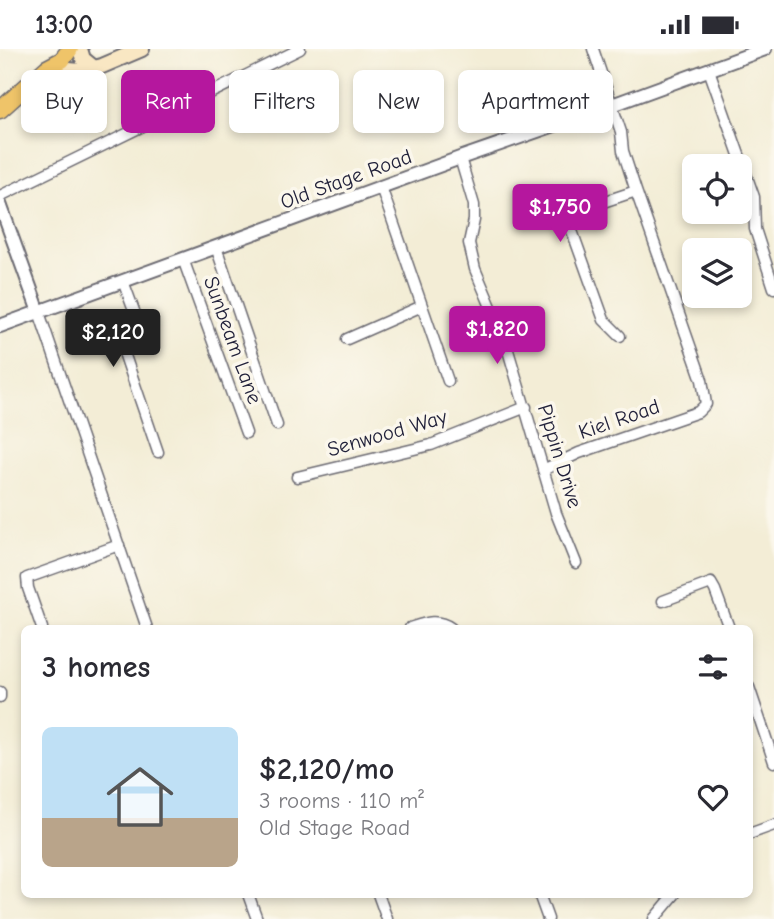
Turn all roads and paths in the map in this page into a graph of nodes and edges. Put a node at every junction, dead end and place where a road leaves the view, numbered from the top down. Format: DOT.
graph roads {
  1 [pos="53,49"];
  2 [pos="70,49"];
  3 [pos="80,49"];
  4 [pos="142,49"];
  5 [pos="300,49"];
  6 [pos="593,49"];
  7 [pos="765,49"];
  8 [pos="47,68"];
  9 [pos="94,68"];
  10 [pos="600,70"];
  11 [pos="709,70"];
  12 [pos="21,92"];
  13 [pos="613,105"];
  14 [pos="613,108"];
  15 [pos="0,110"];
  16 [pos="532,133"];
  17 [pos="460,158"];
  18 [pos="381,187"];
  19 [pos="636,191"];
  20 [pos="0,196"];
  21 [pos="0,204"];
  22 [pos="216,247"];
  23 [pos="183,259"];
  24 [pos="123,281"];
  25 [pos="774,288"];
  26 [pos="422,306"];
  27 [pos="39,312"];
  28 [pos="0,326"];
  29 [pos="620,336"];
  30 [pos="347,339"];
  31 [pos="448,381"];
  32 [pos="526,407"];
  33 [pos="277,425"];
  34 [pos="246,433"];
  35 [pos="158,451"];
  36 [pos="543,470"];
  37 [pos="297,477"];
  38 [pos="120,545"];
  39 [pos="576,563"];
  40 [pos="663,601"];
  41 [pos="41,625"];
  42 [pos="146,625"];
  43 [pos="419,625"];
  44 [pos="447,625"];
  45 [pos="728,625"];
  46 [pos="0,692"];
  47 [pos="0,697"];
  48 [pos="753,699"];
  49 [pos="774,762"];
  50 [pos="774,825"];
  51 [pos="753,833"];
  52 [pos="249,898"];
  53 [pos="380,898"];
  54 [pos="540,898"];
  55 [pos="672,898"];
  56 [pos="257,919"];
  57 [pos="387,919"];
  58 [pos="548,919"];
  59 [pos="654,919"];
  1 -- 8 [label="main road"];
  2 -- 8 [label="main road"];
  3 -- 9 [label="main road"];
  4 -- 9 [label="main road"];
  5 -- 20 [label="street"];
  6 -- 10 [label="street"];
  7 -- 11 [label="street, Old Stage Road"];
  11 -- 13 [label="street, Old Stage Road"];
  11 -- 25 [label="street"];
  12 -- 15 [label="main road"];
  14 -- 19 [label="street"];
  16 -- 17 [label="street, Old Stage Road"];
  17 -- 18 [label="street, Old Stage Road"];
  17 -- 32 [label="street, Pippin Drive"];
  18 -- 22 [label="street, Old Stage Road"];
  18 -- 26 [label="street"];
  19 -- 29 [label="street"];
  19 -- 36 [label="street, Kiel Road"];
  21 -- 27 [label="street"];
  22 -- 23 [label="street, Old Stage Road"];
  22 -- 33 [label="street"];
  23 -- 24 [label="street, Old Stage Road"];
  23 -- 34 [label="street, Sunbeam Lane"];
  24 -- 27 [label="street, Old Stage Road"];
  24 -- 35 [label="street"];
  26 -- 30 [label="street"];
  26 -- 31 [label="street"];
  27 -- 28 [label="street, Old Stage Road"];
  27 -- 38 [label="street"];
  32 -- 36 [label="street, Pippin Drive"];
  32 -- 37 [label="street, Senwood Way"];
  36 -- 39 [label="street, Pippin Drive"];
  38 -- 41 [label="street"];
  38 -- 42 [label="street"];
  40 -- 45 [label="street"];
  43 -- 44 [label="street"];
  46 -- 47 [label="street"];
  48 -- 49 [label="street"];
  50 -- 51 [label="street"];
  52 -- 56 [label="street"];
  53 -- 57 [label="street"];
  54 -- 58 [label="street"];
  55 -- 59 [label="street"];
}
